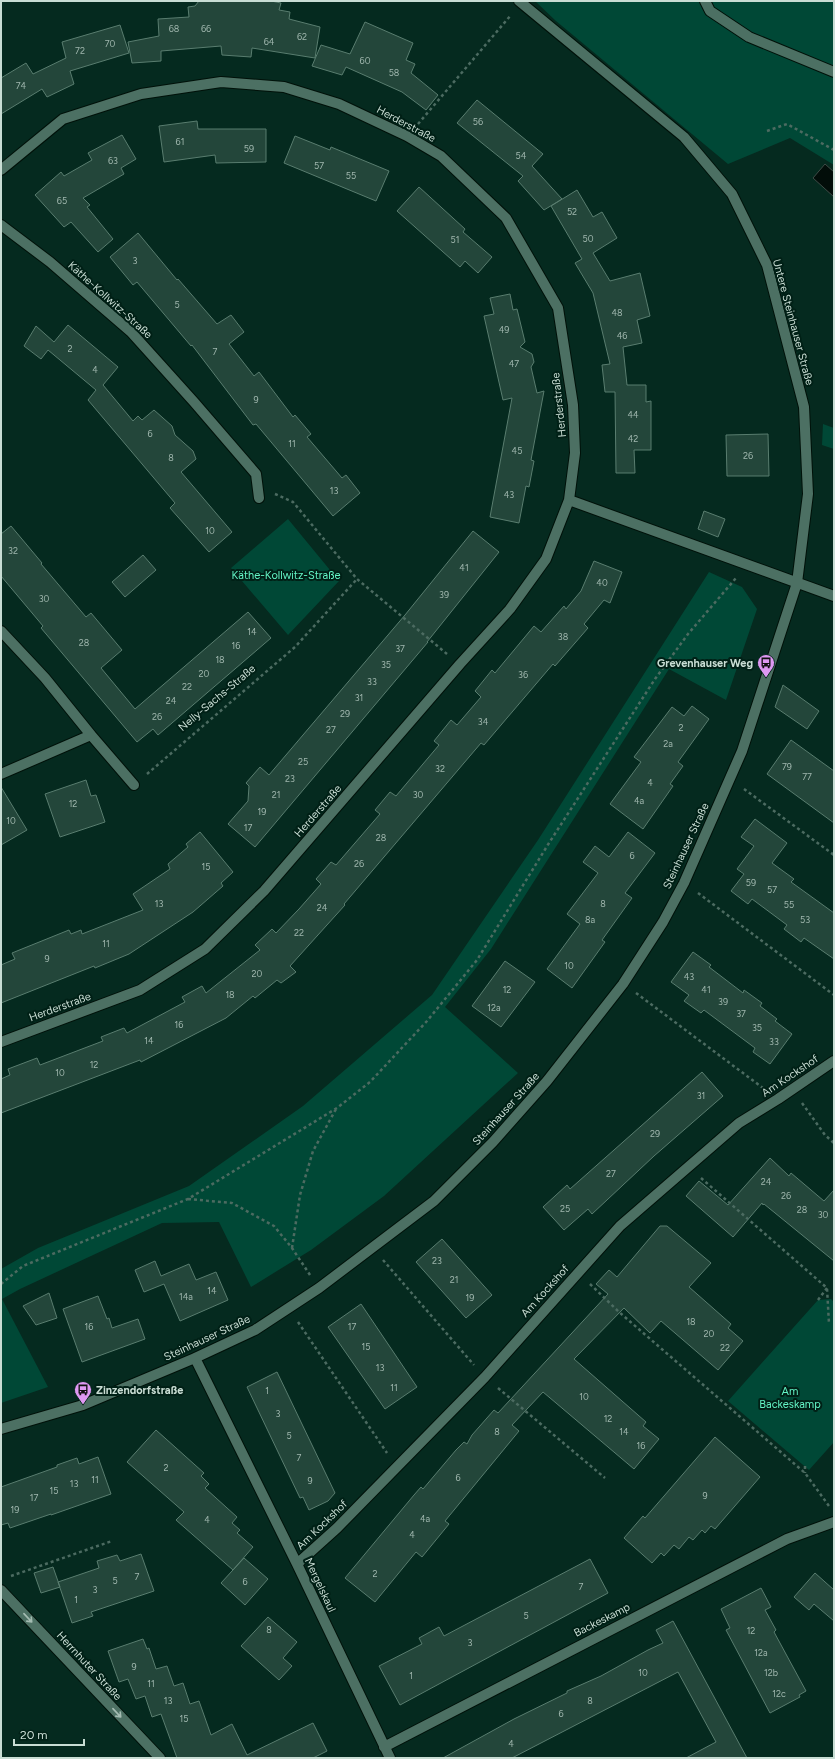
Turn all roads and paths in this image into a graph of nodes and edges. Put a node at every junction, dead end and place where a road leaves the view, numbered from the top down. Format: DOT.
graph roads {
  1 [pos="705,1"];
  2 [pos="520,2"];
  3 [pos="834,72"];
  4 [pos="767,131"];
  5 [pos="407,136"];
  6 [pos="834,150"];
  7 [pos="1,170"];
  8 [pos="1,225"];
  9 [pos="259,498"];
  10 [pos="569,500"];
  11 [pos="747,565"];
  12 [pos="357,579"];
  13 [pos="798,583"];
  14 [pos="834,596"];
  15 [pos="1,631"];
  16 [pos="460,664"];
  17 [pos="91,735"];
  18 [pos="1,774"];
  19 [pos="730,779"];
  20 [pos="134,785"];
  21 [pos="834,855"];
  22 [pos="684,883"];
  23 [pos="623,984"];
  24 [pos="834,995"];
  25 [pos="1,1042"];
  26 [pos="834,1061"];
  27 [pos="792,1090"];
  28 [pos="778,1099"];
  29 [pos="337,1108"];
  30 [pos="834,1143"];
  31 [pos="688,1166"];
  32 [pos="188,1199"];
  33 [pos="292,1248"];
  34 [pos="578,1273"];
  35 [pos="1,1284"];
  36 [pos="319,1288"];
  37 [pos="827,1288"];
  38 [pos="818,1300"];
  39 [pos="289,1309"];
  40 [pos="829,1324"];
  41 [pos="195,1358"];
  42 [pos="1,1429"];
  43 [pos="804,1466"];
  44 [pos="397,1467"];
  45 [pos="805,1473"];
  46 [pos="830,1507"];
  47 [pos="834,1522"];
  48 [pos="112,1541"];
  49 [pos="297,1564"];
  50 [pos="8,1577"];
  51 [pos="1,1590"];
  52 [pos="386,1755"];
  53 [pos="160,1758"];
  1 -- 3 [label="street"];
  2 -- 5 [label="path"];
  2 -- 13 [label="street, Untere Steinhauser Straße"];
  4 -- 6 [label="path"];
  5 -- 7 [label="street, Herderstraße"];
  5 -- 10 [label="street, Herderstraße"];
  8 -- 9 [label="street, Käthe-Kollwitz-Straße"];
  9 -- 12 [label="path"];
  10 -- 11 [label="street"];
  10 -- 16 [label="street, Herderstraße"];
  11 -- 13 [label="street"];
  11 -- 29 [label="path"];
  12 -- 16 [label="path"];
  12 -- 20 [label="path, Nelly-Sachs-Straße"];
  13 -- 14 [label="street"];
  13 -- 19 [label="street, Steinhauser Straße"];
  15 -- 17 [label="street"];
  16 -- 25 [label="street, Herderstraße"];
  17 -- 18 [label="street"];
  17 -- 20 [label="street"];
  19 -- 21 [label="path"];
  19 -- 22 [label="street, Steinhauser Straße"];
  22 -- 23 [label="street, Steinhauser Straße"];
  22 -- 24 [label="path"];
  23 -- 28 [label="path"];
  23 -- 36 [label="street, Steinhauser Straße"];
  26 -- 27 [label="street, Am Kockshof"];
  27 -- 28 [label="street, Am Kockshof"];
  27 -- 30 [label="path"];
  28 -- 31 [label="street, Am Kockshof"];
  29 -- 32 [label="path"];
  29 -- 33 [label="path"];
  31 -- 34 [label="street, Am Kockshof"];
  31 -- 37 [label="path"];
  32 -- 33 [label="path"];
  32 -- 35 [label="path"];
  33 -- 36 [label="path"];
  34 -- 44 [label="street, Am Kockshof"];
  34 -- 45 [label="path"];
  36 -- 39 [label="street, Steinhauser Straße"];
  37 -- 38 [label="path"];
  37 -- 40 [label="path"];
  39 -- 41 [label="street, Steinhauser Straße"];
  39 -- 44 [label="path"];
  41 -- 42 [label="street, Steinhauser Straße"];
  41 -- 49 [label="street, Mergelskaul"];
  43 -- 45 [label="path"];
  44 -- 49 [label="street, Am Kockshof"];
  45 -- 46 [label="path"];
  47 -- 52 [label="street, Backeskamp"];
  48 -- 50 [label="path"];
  49 -- 52 [label="street, Mergelskaul"];
  51 -- 53 [label="street, Herrnhuter Straße, one-way"];
}
